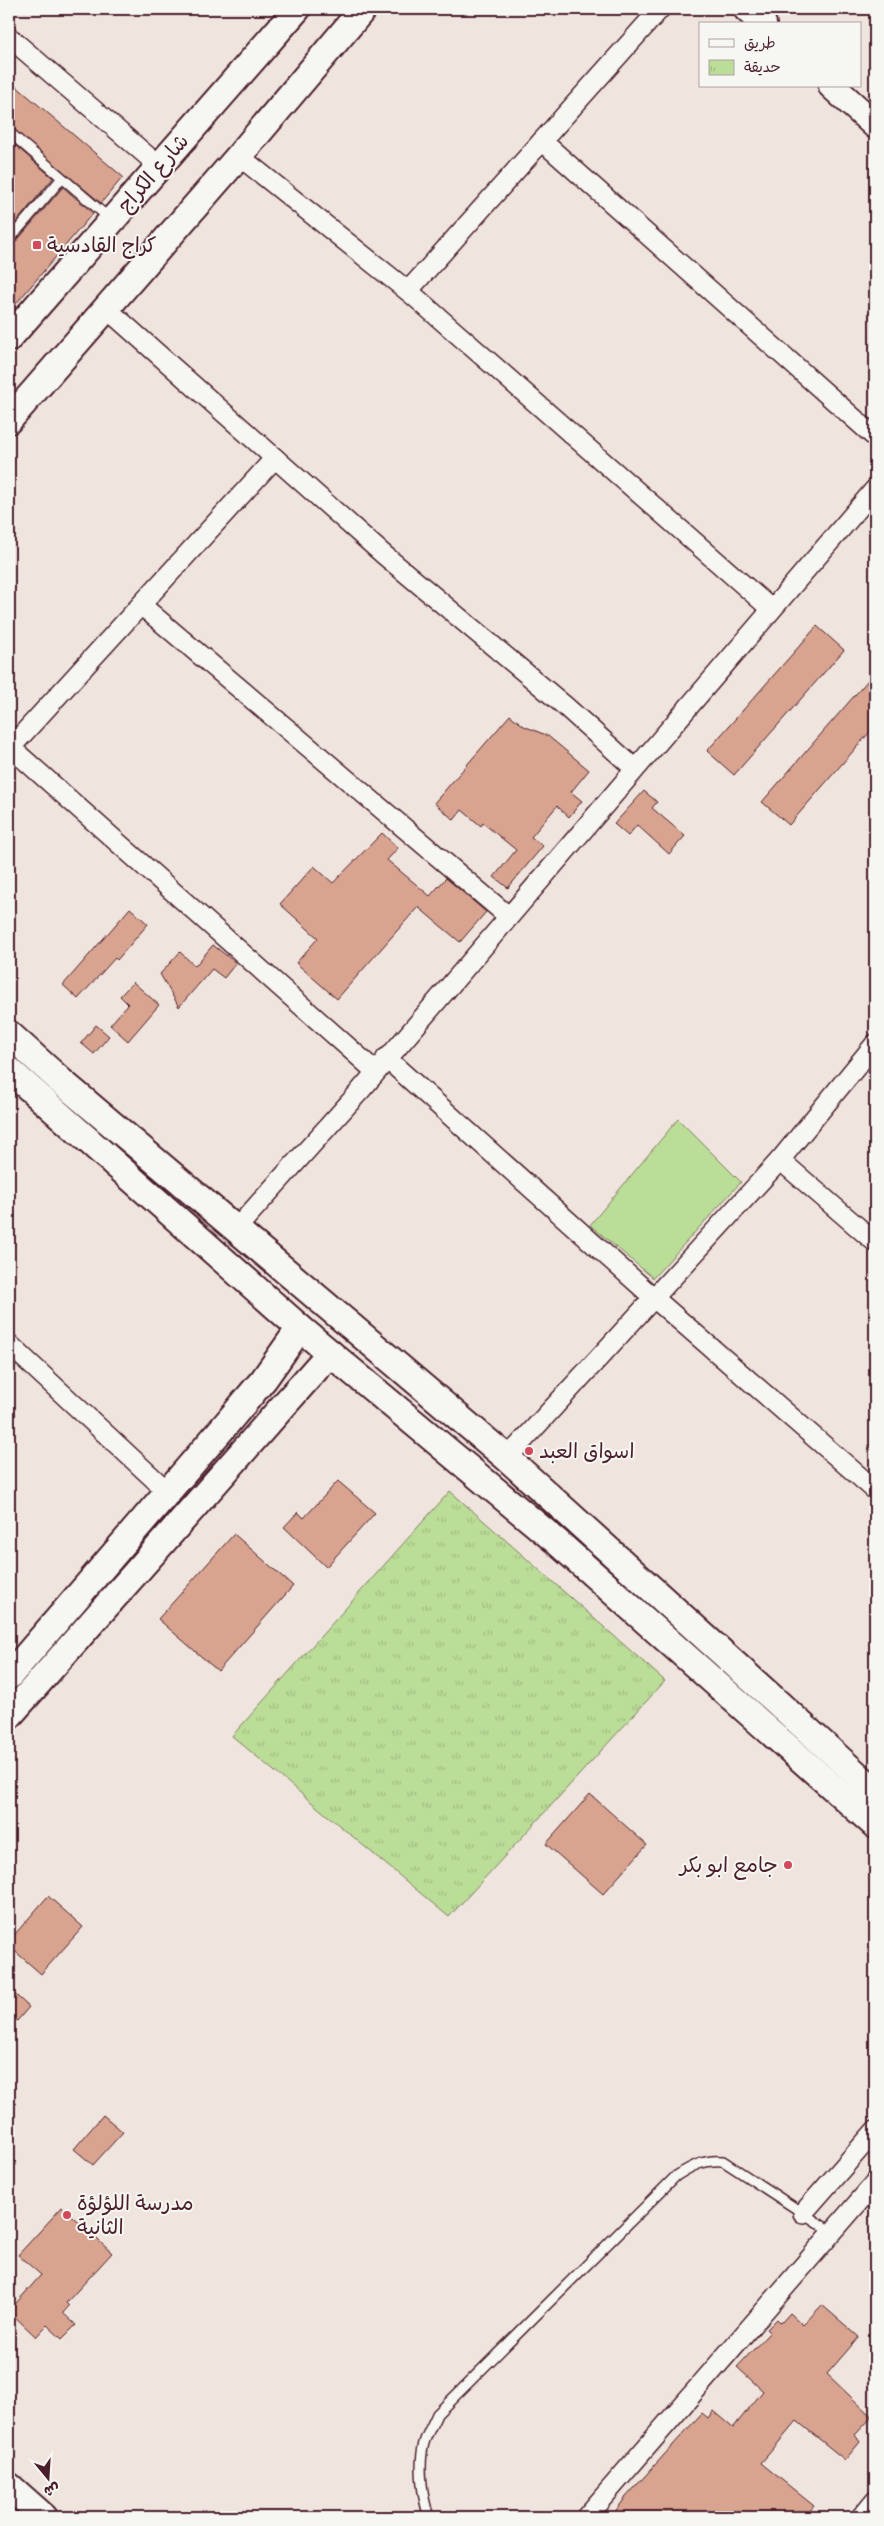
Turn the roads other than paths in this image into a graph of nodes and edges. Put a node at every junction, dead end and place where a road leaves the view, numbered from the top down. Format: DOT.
graph roads {
  1 [pos="297,9"];
  2 [pos="363,9"];
  3 [pos="660,9"];
  4 [pos="747,9"];
  5 [pos="762,22"];
  6 [pos="9,37"];
  7 [pos="834,88"];
  8 [pos="875,125"];
  9 [pos="9,132"];
  10 [pos="542,141"];
  11 [pos="239,156"];
  12 [pos="159,166"];
  13 [pos="62,178"];
  14 [pos="112,220"];
  15 [pos="9,240"];
  16 [pos="408,291"];
  17 [pos="106,308"];
  18 [pos="9,338"];
  19 [pos="9,420"];
  20 [pos="875,437"];
  21 [pos="275,458"];
  22 [pos="875,489"];
  23 [pos="141,605"];
  24 [pos="771,609"];
  25 [pos="10,747"];
  26 [pos="634,768"];
  27 [pos="508,916"];
  28 [pos="9,1034"];
  29 [pos="875,1044"];
  30 [pos="380,1065"];
  31 [pos="9,1070"];
  32 [pos="62,1082"];
  33 [pos="46,1102"];
  34 [pos="780,1160"];
  35 [pos="236,1229"];
  36 [pos="875,1242"];
  37 [pos="654,1298"];
  38 [pos="300,1328"];
  39 [pos="12,1353"];
  40 [pos="330,1353"];
  41 [pos="227,1423"];
  42 [pos="249,1443"];
  43 [pos="507,1458"];
  44 [pos="875,1490"];
  45 [pos="168,1492"];
  46 [pos="576,1521"];
  47 [pos="556,1541"];
  48 [pos="9,1676"];
  49 [pos="9,1716"];
  50 [pos="875,1791"];
  51 [pos="875,1825"];
  52 [pos="875,2131"];
  53 [pos="875,2183"];
  54 [pos="803,2213"];
  55 [pos="832,2232"];
  56 [pos="9,2486"];
  57 [pos="875,2500"];
  58 [pos="44,2517"];
  59 [pos="429,2517"];
  60 [pos="586,2517"];
  61 [pos="860,2517"];
  1 -- 12 [label="street, شارع الكراج"];
  2 -- 11 [label="street"];
  3 -- 10 [label="street"];
  4 -- 5 [label="street"];
  6 -- 12 [label="street"];
  7 -- 8 [label="street"];
  9 -- 13 [label="lane"];
  10 -- 16 [label="street"];
  10 -- 20 [label="street"];
  11 -- 16 [label="street"];
  11 -- 17 [label="street"];
  12 -- 14 [label="street, شارع الكراج"];
  13 -- 14 [label="lane"];
  13 -- 15 [label="lane"];
  14 -- 18 [label="street, شارع الكراج"];
  16 -- 24 [label="street"];
  17 -- 19 [label="street"];
  17 -- 21 [label="street"];
  21 -- 23 [label="street"];
  21 -- 26 [label="street"];
  22 -- 24 [label="street"];
  23 -- 25 [label="street"];
  23 -- 27 [label="street"];
  24 -- 26 [label="street"];
  25 -- 30 [label="street"];
  26 -- 27 [label="street"];
  27 -- 30 [label="street"];
  28 -- 32 [label="street"];
  29 -- 34 [label="street"];
  30 -- 35 [label="street"];
  30 -- 37 [label="street"];
  31 -- 33 [label="street"];
  32 -- 33 [label="street"];
  32 -- 35 [label="street"];
  33 -- 38 [label="street"];
  34 -- 36 [label="street"];
  34 -- 37 [label="street"];
  35 -- 43 [label="street"];
  37 -- 43 [label="street"];
  37 -- 44 [label="street"];
  38 -- 40 [label="street"];
  38 -- 41 [label="street"];
  39 -- 45 [label="street"];
  40 -- 42 [label="street"];
  40 -- 47 [label="street"];
  41 -- 42 [label="street"];
  41 -- 45 [label="street"];
  42 -- 49 [label="street"];
  43 -- 46 [label="street"];
  45 -- 48 [label="street"];
  46 -- 47 [label="street"];
  46 -- 50 [label="street"];
  47 -- 51 [label="street"];
  52 -- 54 [label="street"];
  53 -- 55 [label="street"];
  54 -- 55 [label="lane"];
  54 -- 59 [label="lane"];
  55 -- 60 [label="street"];
  56 -- 58 [label="street"];
  57 -- 61 [label="street"];
}
